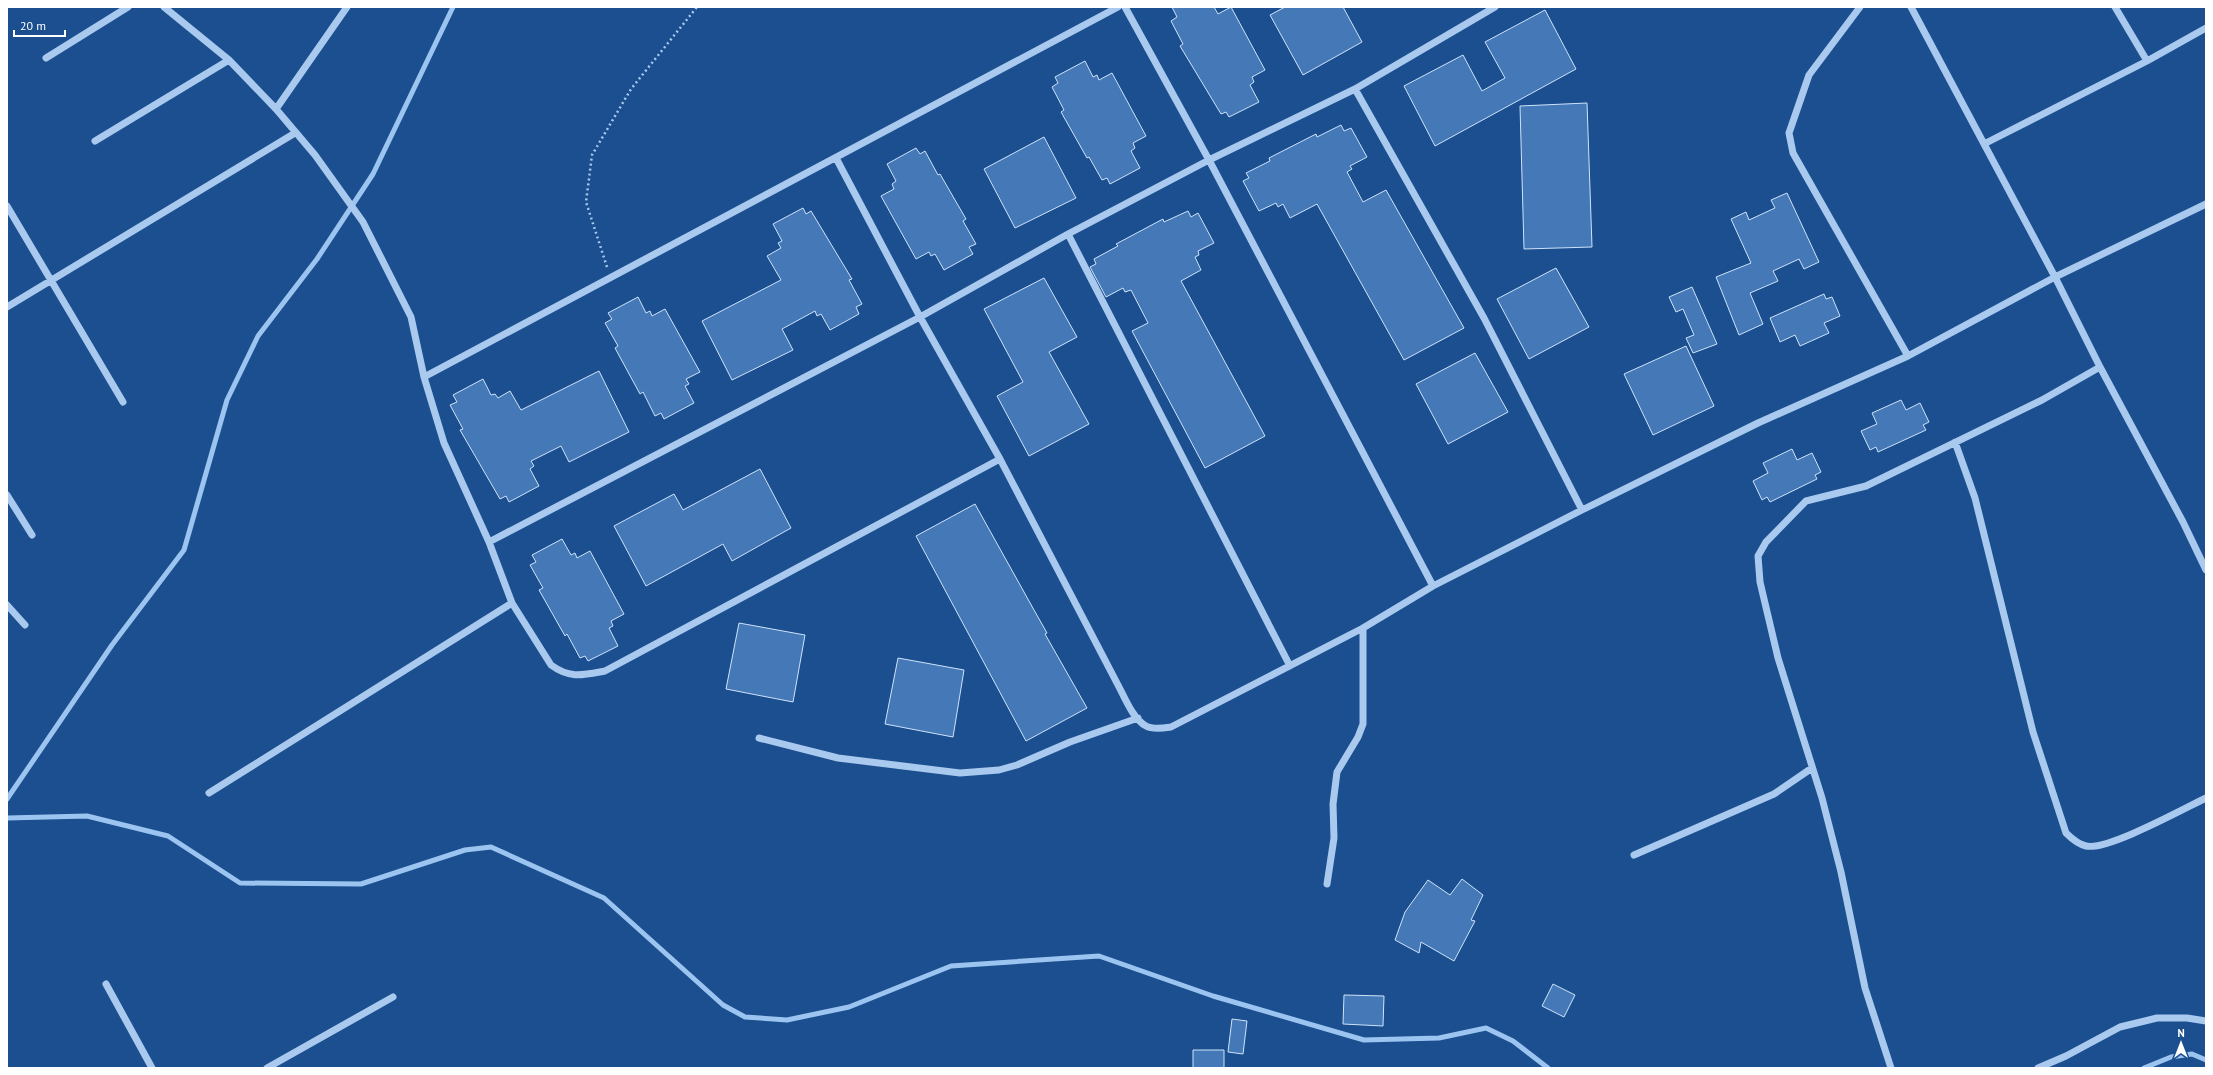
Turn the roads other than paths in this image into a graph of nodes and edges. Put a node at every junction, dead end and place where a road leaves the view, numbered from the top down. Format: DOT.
graph roads {
  1 [pos="128,7"];
  2 [pos="164,7"];
  3 [pos="348,7"];
  4 [pos="1118,7"];
  5 [pos="1125,7"];
  6 [pos="1495,7"];
  7 [pos="1860,7"];
  8 [pos="1911,7"];
  9 [pos="2115,7"];
  10 [pos="2206,28"];
  11 [pos="46,58"];
  12 [pos="229,60"];
  13 [pos="2147,61"];
  14 [pos="1355,89"];
  15 [pos="276,109"];
  16 [pos="295,133"];
  17 [pos="95,141"];
  18 [pos="1984,144"];
  19 [pos="836,158"];
  20 [pos="1209,160"];
  21 [pos="2206,204"];
  22 [pos="7,206"];
  23 [pos="1068,234"];
  24 [pos="2055,277"];
  25 [pos="51,280"];
  26 [pos="7,307"];
  27 [pos="920,317"];
  28 [pos="1908,356"];
  29 [pos="2100,367"];
  30 [pos="424,377"];
  31 [pos="123,402"];
  32 [pos="1955,442"];
  33 [pos="1000,459"];
  34 [pos="7,495"];
  35 [pos="1582,510"];
  36 [pos="32,535"];
  37 [pos="489,542"];
  38 [pos="2206,570"];
  39 [pos="1434,586"];
  40 [pos="512,603"];
  41 [pos="7,605"];
  42 [pos="25,625"];
  43 [pos="1363,628"];
  44 [pos="1290,666"];
  45 [pos="1138,718"];
  46 [pos="759,738"];
  47 [pos="1812,768"];
  48 [pos="209,793"];
  49 [pos="2206,798"];
  50 [pos="1634,855"];
  51 [pos="1327,884"];
  52 [pos="106,984"];
  53 [pos="393,997"];
  54 [pos="2206,1021"];
  55 [pos="152,1068"];
  56 [pos="267,1068"];
  57 [pos="1891,1068"];
  58 [pos="2038,1068"];
  1 -- 11 [label="street"];
  2 -- 12 [label="street"];
  3 -- 15 [label="street"];
  4 -- 19 [label="street"];
  5 -- 20 [label="street"];
  6 -- 14 [label="street"];
  7 -- 28 [label="street"];
  8 -- 18 [label="street"];
  9 -- 13 [label="street"];
  10 -- 13 [label="street"];
  12 -- 15 [label="street"];
  12 -- 17 [label="street"];
  13 -- 18 [label="street"];
  14 -- 20 [label="street"];
  14 -- 35 [label="street"];
  15 -- 16 [label="street"];
  16 -- 25 [label="street"];
  16 -- 30 [label="street"];
  18 -- 24 [label="street"];
  19 -- 27 [label="street"];
  19 -- 30 [label="street"];
  20 -- 23 [label="street"];
  20 -- 39 [label="street"];
  21 -- 24 [label="street"];
  22 -- 25 [label="street"];
  23 -- 27 [label="street"];
  23 -- 44 [label="street"];
  24 -- 28 [label="street"];
  24 -- 29 [label="street"];
  25 -- 26 [label="street"];
  25 -- 31 [label="street"];
  27 -- 33 [label="street"];
  27 -- 37 [label="street"];
  28 -- 35 [label="street"];
  29 -- 32 [label="street"];
  29 -- 38 [label="street"];
  30 -- 37 [label="street"];
  32 -- 47 [label="street"];
  32 -- 49 [label="street"];
  33 -- 40 [label="street"];
  33 -- 45 [label="street"];
  34 -- 36 [label="street"];
  35 -- 39 [label="street"];
  37 -- 40 [label="street"];
  39 -- 43 [label="street"];
  40 -- 48 [label="street"];
  41 -- 42 [label="street"];
  43 -- 44 [label="street"];
  43 -- 51 [label="street"];
  44 -- 45 [label="street"];
  45 -- 46 [label="street"];
  47 -- 50 [label="street"];
  47 -- 57 [label="street"];
  52 -- 55 [label="street"];
  53 -- 56 [label="street"];
  54 -- 58 [label="street"];
}
